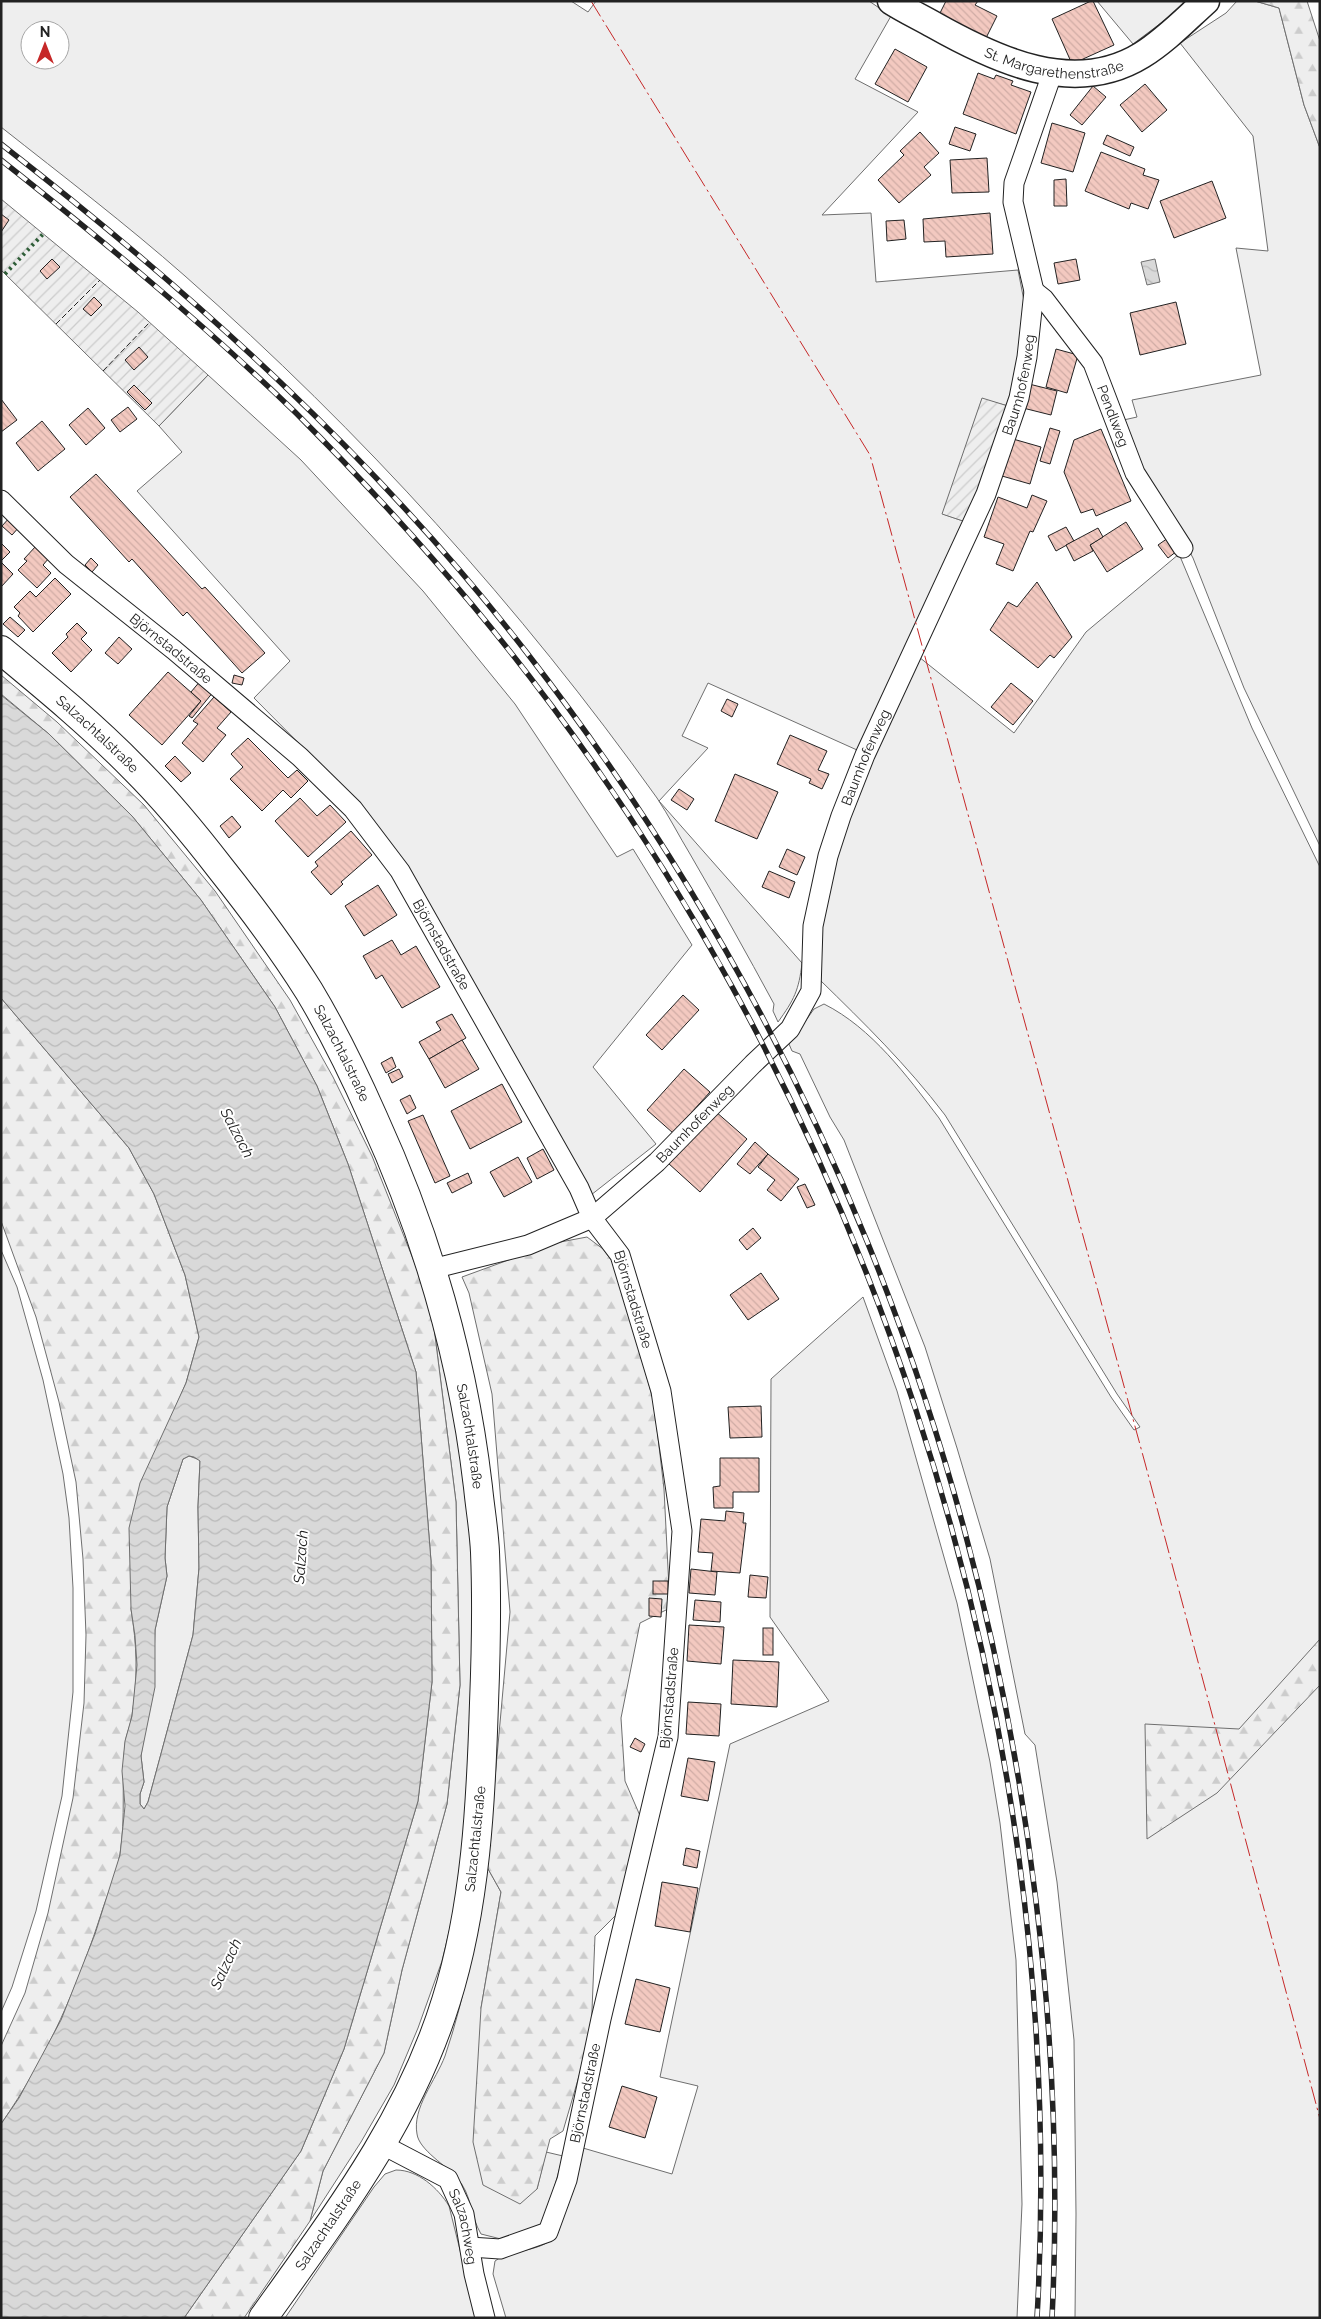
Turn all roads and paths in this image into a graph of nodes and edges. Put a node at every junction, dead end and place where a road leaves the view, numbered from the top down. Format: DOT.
graph roads {
  1 [pos="891,1"];
  2 [pos="1206,1"];
  3 [pos="1052,74"];
  4 [pos="1034,291"];
  5 [pos="1,500"];
  6 [pos="1183,548"];
  7 [pos="1,650"];
  8 [pos="592,1218"];
  9 [pos="432,1268"];
  10 [pos="383,2145"];
  11 [pos="470,2247"];
  12 [pos="263,2318"];
  13 [pos="485,2318"];
  1 -- 3 [label="street, St. Margarethenstraße"];
  2 -- 3 [label="street, St. Margarethenstraße"];
  3 -- 4 [label="street, Baumhofenweg"];
  4 -- 6 [label="street, Pendlweg"];
  4 -- 8 [label="street, Baumhofenweg"];
  5 -- 8 [label="street, Björnstadstraße"];
  7 -- 9 [label="main road, Salzachtalstraße"];
  8 -- 9 [label="street, Baumhofenweg"];
  8 -- 11 [label="street, Björnstadstraße"];
  9 -- 10 [label="main road, Salzachtalstraße"];
  10 -- 11 [label="street, Salzachweg"];
  10 -- 12 [label="main road, Salzachtalstraße"];
  11 -- 13 [label="street, Salzachweg"];
}
